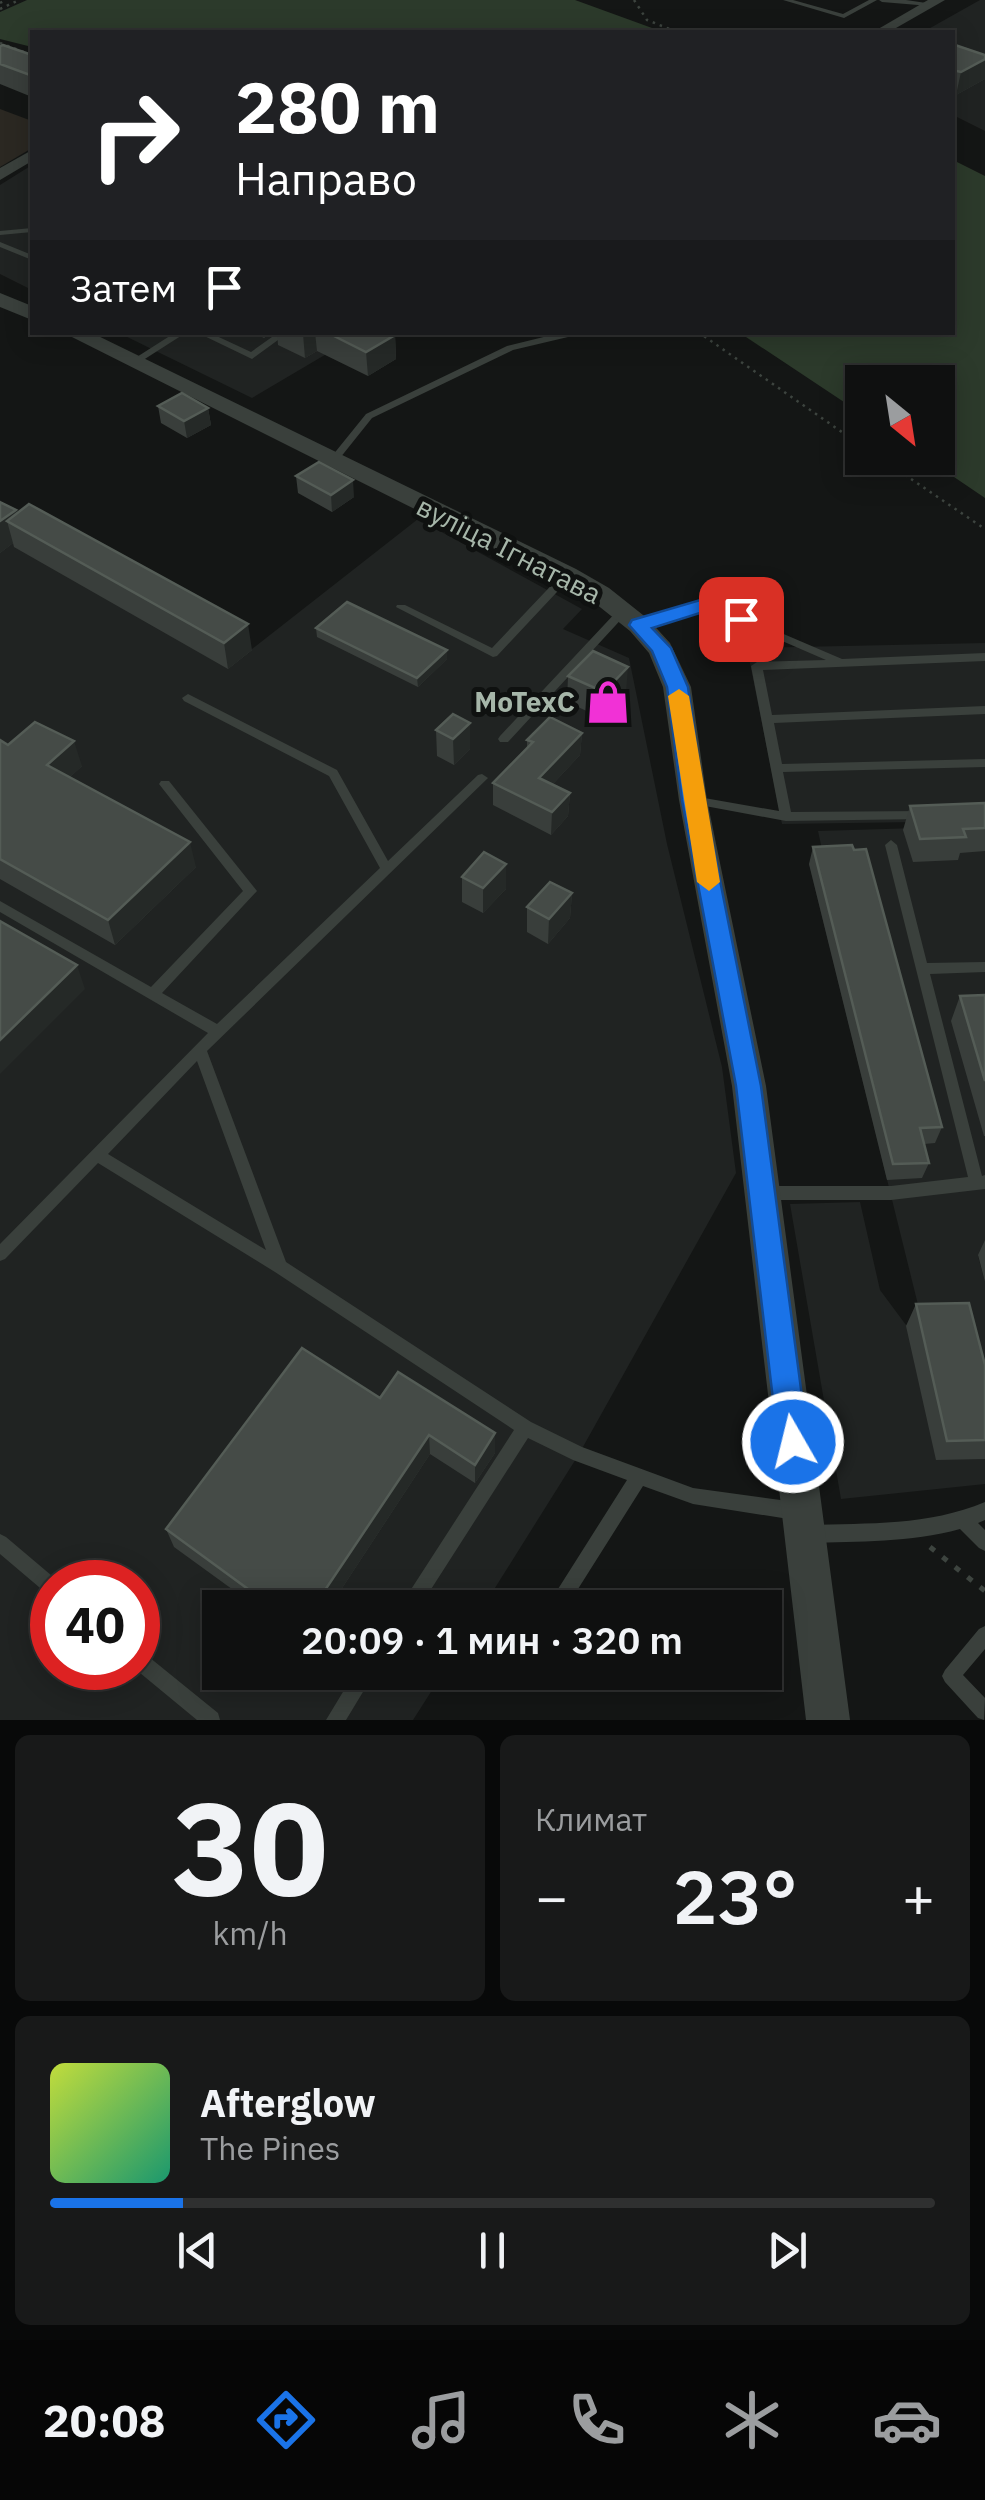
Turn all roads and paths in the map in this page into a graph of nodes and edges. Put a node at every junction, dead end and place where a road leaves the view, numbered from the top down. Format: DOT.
graph roads {
  1 [pos="6,0"];
  2 [pos="634,0"];
  3 [pos="786,0"];
  4 [pos="874,0"];
  5 [pos="882,0"];
  6 [pos="19,1"];
  7 [pos="934,2"];
  8 [pos="0,3"];
  9 [pos="0,9"];
  10 [pos="671,30"];
  11 [pos="884,30"];
  12 [pos="0,44"];
  13 [pos="30,54"];
  14 [pos="30,156"];
  15 [pos="0,175"];
  16 [pos="30,231"];
  17 [pos="0,233"];
  18 [pos="0,244"];
  19 [pos="30,257"];
  20 [pos="0,299"];
  21 [pos="30,313"];
  22 [pos="78,335"];
  23 [pos="178,335"];
  24 [pos="206,335"];
  25 [pos="281,335"];
  26 [pos="565,335"];
  27 [pos="702,335"];
  28 [pos="134,362"];
  29 [pos="845,434"];
  30 [pos="332,461"];
  31 [pos="905,475"];
  32 [pos="985,529"];
  33 [pos="567,575"];
  34 [pos="401,607"];
  35 [pos="630,618"];
  36 [pos="985,657"];
  37 [pos="842,662"];
  38 [pos="188,698"];
  39 [pos="985,710"];
  40 [pos="767,719"];
  41 [pos="504,740"];
  42 [pos="985,763"];
  43 [pos="777,768"];
  44 [pos="482,778"];
  45 [pos="165,784"];
  46 [pos="693,800"];
  47 [pos="945,814"];
  48 [pos="786,817"];
  49 [pos="891,846"];
  50 [pos="387,870"];
  51 [pos="0,906"];
  52 [pos="985,967"];
  53 [pos="921,969"];
  54 [pos="152,994"];
  55 [pos="218,1032"];
  56 [pos="200,1049"];
  57 [pos="99,1156"];
  58 [pos="980,1182"];
  59 [pos="760,1193"];
  60 [pos="0,1254"];
  61 [pos="280,1266"];
  62 [pos="525,1428"];
  63 [pos="639,1477"];
  64 [pos="985,1511"];
  65 [pos="964,1521"];
  66 [pos="804,1523"];
  67 [pos="909,1530"];
  68 [pos="985,1542"];
  69 [pos="0,1543"];
  70 [pos="30,1568"];
  71 [pos="420,1590"];
  72 [pos="567,1590"];
  73 [pos="985,1591"];
  74 [pos="985,1635"];
  75 [pos="160,1677"];
  76 [pos="355,1690"];
  77 [pos="985,1711"];
  78 [pos="211,1720"];
  79 [pos="336,1720"];
  80 [pos="828,1720"];
  1 -- 8 [label="path"];
  2 -- 10 [label="path"];
  3 -- 4 [label="lane"];
  5 -- 7 [label="lane"];
  6 -- 9 [label="path"];
  7 -- 11 [label="street"];
  12 -- 13 [label="path"];
  14 -- 15 [label="street"];
  16 -- 17 [label="lane"];
  18 -- 19 [label="lane"];
  20 -- 21 [label="street"];
  22 -- 28 [label="street, вуліца Ігнатава"];
  23 -- 28 [label="lane"];
  24 -- 25 [label="lane"];
  26 -- 30 [label="lane"];
  27 -- 29 [label="path"];
  28 -- 30 [label="street, вуліца Ігнатава"];
  30 -- 33 [label="street, вуліца Ігнатава"];
  31 -- 32 [label="path"];
  33 -- 34 [label="lane"];
  33 -- 35 [label="street, вуліца Ігнатава"];
  35 -- 37 [label="lane"];
  35 -- 41 [label="lane"];
  35 -- 46 [label="street, вуліца Ігнатава"];
  36 -- 37 [label="lane"];
  37 -- 40 [label="lane"];
  38 -- 50 [label="lane"];
  39 -- 40 [label="lane"];
  40 -- 43 [label="lane"];
  42 -- 43 [label="lane"];
  43 -- 48 [label="lane"];
  44 -- 50 [label="lane"];
  45 -- 54 [label="lane"];
  46 -- 48 [label="lane"];
  46 -- 59 [label="street, вуліца Ігнатава"];
  47 -- 48 [label="lane"];
  49 -- 53 [label="lane"];
  50 -- 55 [label="lane"];
  51 -- 54 [label="lane"];
  52 -- 53 [label="lane"];
  53 -- 58 [label="lane"];
  54 -- 55 [label="lane"];
  55 -- 56 [label="lane"];
  56 -- 57 [label="lane"];
  56 -- 61 [label="lane"];
  57 -- 60 [label="lane"];
  57 -- 61 [label="lane"];
  58 -- 59 [label="lane"];
  59 -- 66 [label="street, вуліца Ігнатава"];
  61 -- 62 [label="lane"];
  62 -- 63 [label="lane"];
  62 -- 71 [label="lane"];
  63 -- 66 [label="lane"];
  63 -- 72 [label="lane"];
  64 -- 65 [label="lane"];
  65 -- 67 [label="lane"];
  65 -- 68 [label="lane"];
  66 -- 67 [label="lane"];
  66 -- 80 [label="street, вуліца Ігнатава"];
  67 -- 73 [label="path"];
  69 -- 70 [label="lane"];
  74 -- 77 [label="lane"];
  75 -- 78 [label="lane"];
  76 -- 79 [label="lane"];
}
